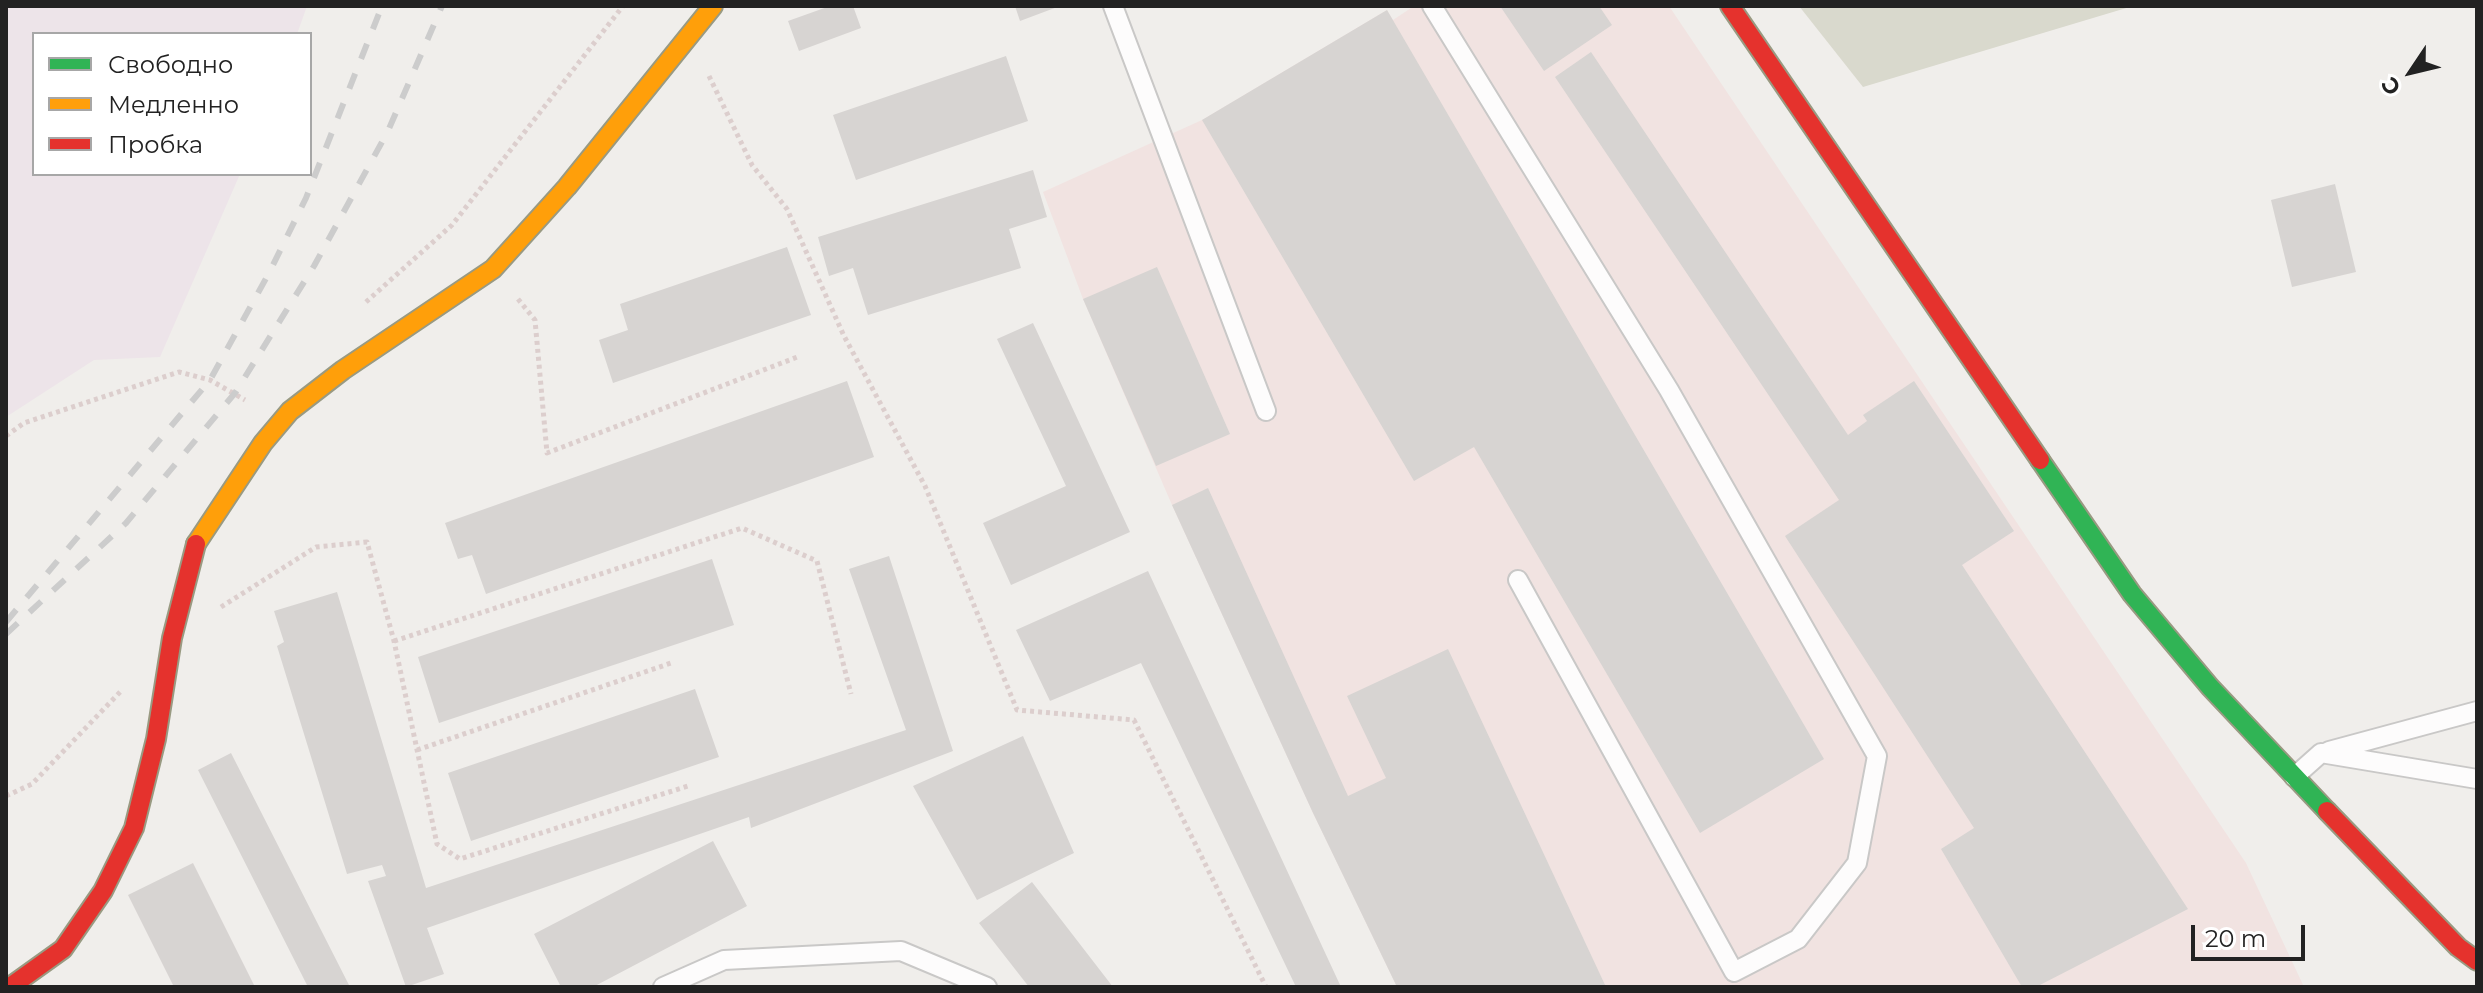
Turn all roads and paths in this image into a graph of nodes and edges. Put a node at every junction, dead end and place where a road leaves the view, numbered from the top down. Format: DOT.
graph roads {
  1 [pos="623,6"];
  2 [pos="713,6"];
  3 [pos="1113,6"];
  4 [pos="1432,6"];
  5 [pos="1730,6"];
  6 [pos="689,36"];
  7 [pos="493,269"];
  8 [pos="361,306"];
  9 [pos="800,356"];
  10 [pos="1266,411"];
  11 [pos="6,436"];
  12 [pos="263,443"];
  13 [pos="1518,580"];
  14 [pos="172,638"];
  15 [pos="394,641"];
  16 [pos="674,662"];
  17 [pos="129,683"];
  18 [pos="851,694"];
  19 [pos="2477,711"];
  20 [pos="417,750"];
  21 [pos="2321,753"];
  22 [pos="2294,777"];
  23 [pos="2477,779"];
  24 [pos="691,785"];
  25 [pos="6,796"];
  26 [pos="2477,961"];
  27 [pos="10,987"];
  28 [pos="663,987"];
  29 [pos="987,987"];
  30 [pos="1266,987"];
  1 -- 8 [label="path"];
  2 -- 6 [label="street"];
  3 -- 10 [label="lane"];
  4 -- 13 [label="lane"];
  5 -- 22 [label="street"];
  6 -- 7 [label="street"];
  6 -- 30 [label="path"];
  7 -- 9 [label="path"];
  7 -- 12 [label="street"];
  11 -- 12 [label="path"];
  12 -- 14 [label="street"];
  14 -- 15 [label="path"];
  14 -- 27 [label="street"];
  15 -- 18 [label="path"];
  15 -- 20 [label="path"];
  16 -- 20 [label="path"];
  17 -- 25 [label="path"];
  19 -- 21 [label="lane"];
  20 -- 24 [label="path"];
  21 -- 22 [label="lane"];
  21 -- 23 [label="lane"];
  22 -- 26 [label="street"];
  28 -- 29 [label="lane"];
}
